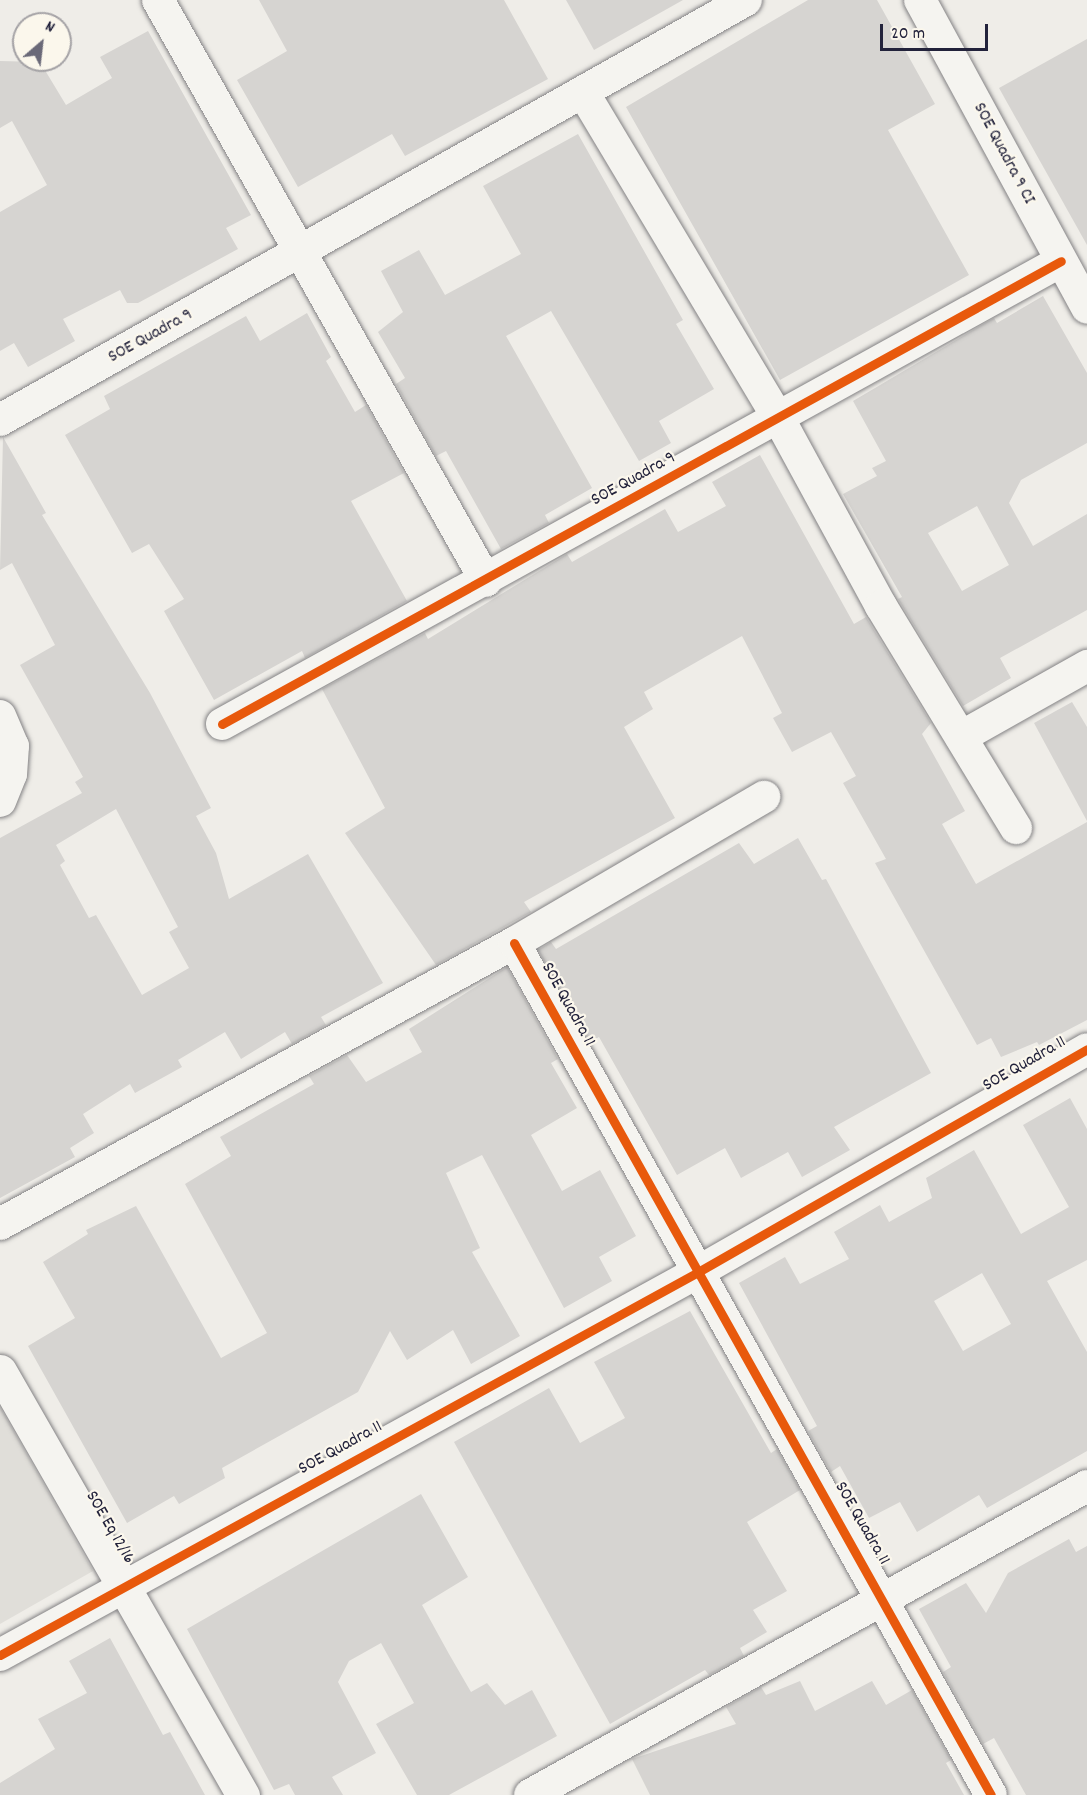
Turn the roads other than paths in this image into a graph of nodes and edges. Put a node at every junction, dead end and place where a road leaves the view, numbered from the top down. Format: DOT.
graph roads {
  1 [pos="158,0"];
  2 [pos="746,0"];
  3 [pos="920,0"];
  4 [pos="583,92"];
  5 [pos="302,253"];
  6 [pos="1061,261"];
  7 [pos="1087,308"];
  8 [pos="779,419"];
  9 [pos="0,420"];
  10 [pos="486,581"];
  11 [pos="1087,666"];
  12 [pos="0,716"];
  13 [pos="222,724"];
  14 [pos="961,737"];
  15 [pos="764,797"];
  16 [pos="0,801"];
  17 [pos="1016,828"];
  18 [pos="514,943"];
  19 [pos="1087,1049"];
  20 [pos="0,1224"];
  21 [pos="698,1272"];
  22 [pos="0,1371"];
  23 [pos="1087,1486"];
  24 [pos="125,1587"];
  25 [pos="885,1599"];
  26 [pos="0,1655"];
  27 [pos="243,1795"];
  28 [pos="530,1795"];
  29 [pos="991,1795"];
  1 -- 5 [label="street"];
  2 -- 4 [label="street, SOE Quadra 9"];
  3 -- 6 [label="street, SOE Quadra 9 CI"];
  4 -- 5 [label="street, SOE Quadra 9"];
  4 -- 8 [label="street"];
  5 -- 9 [label="street, SOE Quadra 9"];
  5 -- 10 [label="street"];
  6 -- 7 [label="street, SOE Quadra 9 CI"];
  6 -- 8 [label="street, SOE Quadra 9"];
  8 -- 10 [label="street, SOE Quadra 9"];
  8 -- 14 [label="street"];
  10 -- 13 [label="street, SOE Quadra 9"];
  11 -- 14 [label="street"];
  12 -- 16 [label="street"];
  14 -- 17 [label="street"];
  15 -- 18 [label="street"];
  18 -- 20 [label="street"];
  18 -- 21 [label="street, SOE Quadra 11"];
  19 -- 21 [label="street, SOE Quadra 11"];
  21 -- 24 [label="street, SOE Quadra 11"];
  21 -- 25 [label="street, SOE Quadra 11"];
  22 -- 24 [label="street, SOE Eq 12/16"];
  23 -- 25 [label="street"];
  24 -- 26 [label="street, SOE Quadra 11"];
  24 -- 27 [label="street, SOE Eq 12/16"];
  25 -- 28 [label="street"];
  25 -- 29 [label="street, SOE Quadra 11"];
}
